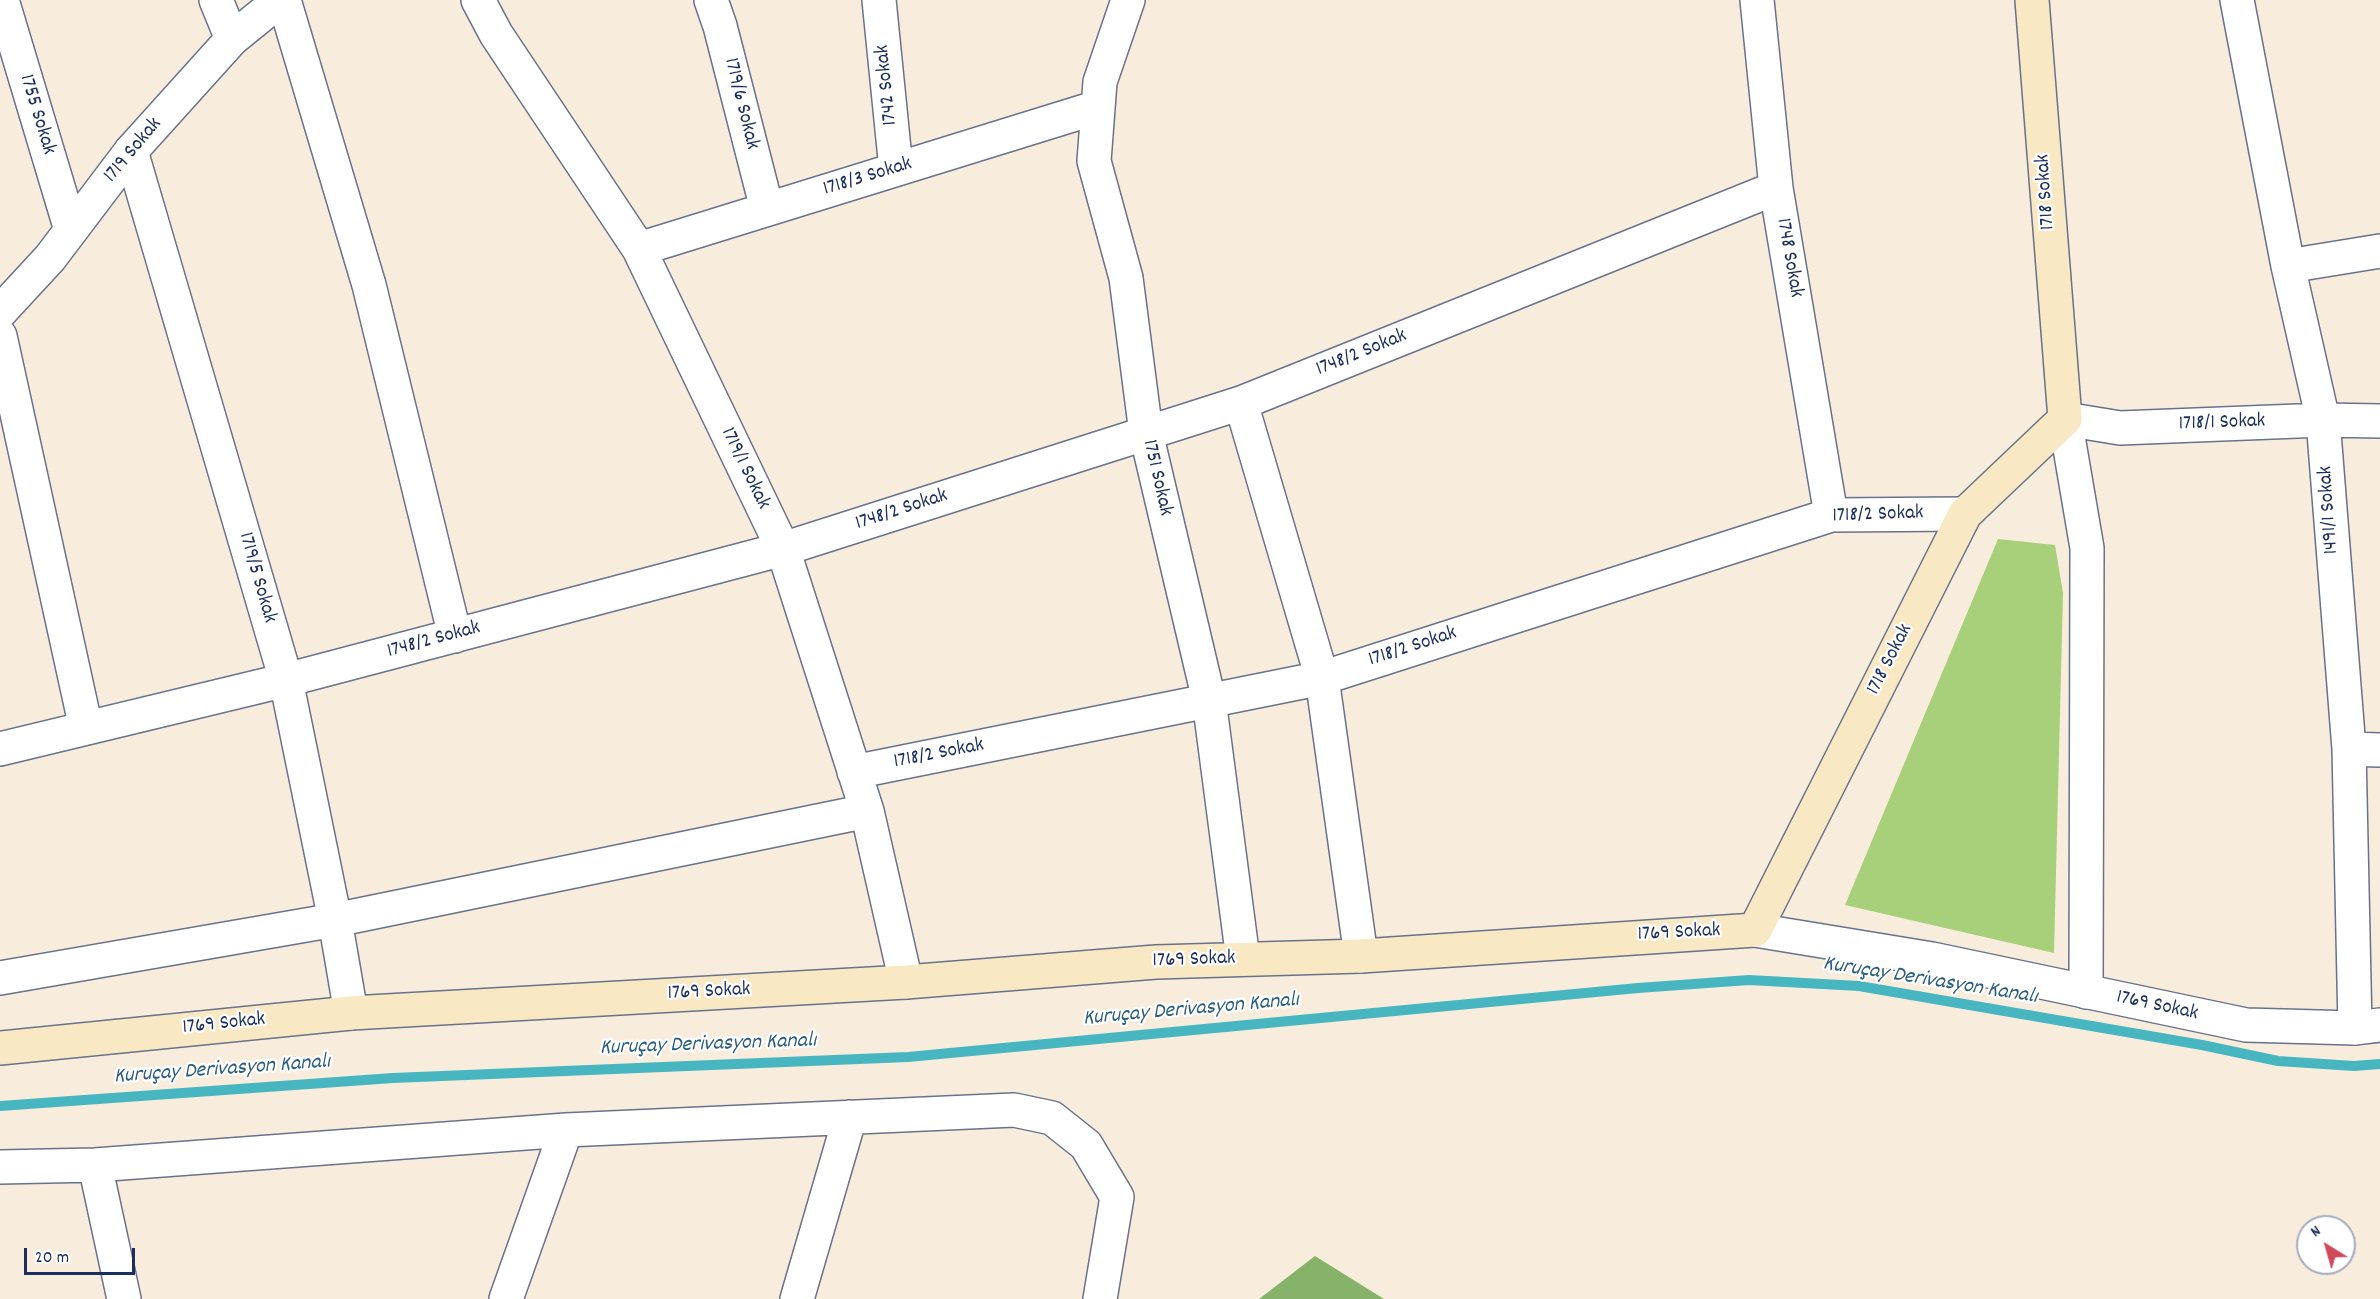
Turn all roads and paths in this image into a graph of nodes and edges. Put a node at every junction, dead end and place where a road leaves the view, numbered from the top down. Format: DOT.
graph roads {
  1 [pos="2,0"];
  2 [pos="216,0"];
  3 [pos="282,0"];
  4 [pos="478,0"];
  5 [pos="711,0"];
  6 [pos="879,0"];
  7 [pos="1128,0"];
  8 [pos="1757,0"];
  9 [pos="2032,0"];
  10 [pos="2237,0"];
  11 [pos="232,39"];
  12 [pos="1098,107"];
  13 [pos="131,151"];
  14 [pos="896,169"];
  15 [pos="1776,188"];
  16 [pos="767,209"];
  17 [pos="71,230"];
  18 [pos="639,249"];
  19 [pos="2380,251"];
  20 [pos="2288,266"];
  21 [pos="0,312"];
  22 [pos="0,336"];
  23 [pos="1241,403"];
  24 [pos="2065,419"];
  25 [pos="2323,420"];
  26 [pos="2380,421"];
  27 [pos="1146,433"];
  28 [pos="1965,514"];
  29 [pos="1831,515"];
  30 [pos="783,549"];
  31 [pos="454,636"];
  32 [pos="1322,678"];
  33 [pos="286,680"];
  34 [pos="1209,700"];
  35 [pos="86,728"];
  36 [pos="0,748"];
  37 [pos="2364,749"];
  38 [pos="855,772"];
  39 [pos="867,811"];
  40 [pos="335,920"];
  41 [pos="1755,930"];
  42 [pos="1360,956"];
  43 [pos="1243,959"];
  44 [pos="0,978"];
  45 [pos="906,982"];
  46 [pos="2086,992"];
  47 [pos="351,1013"];
  48 [pos="2368,1027"];
  49 [pos="0,1048"];
  50 [pos="850,1117"];
  51 [pos="566,1130"];
  52 [pos="95,1165"];
  53 [pos="0,1167"];
  54 [pos="124,1299"];
  55 [pos="506,1299"];
  56 [pos="797,1299"];
  57 [pos="1100,1299"];
  1 -- 17 [label="street, 1755 Sokak"];
  2 -- 11 [label="street"];
  3 -- 11 [label="street, 1719 Sokak"];
  3 -- 31 [label="street"];
  4 -- 18 [label="street, 1719/1 Sokak"];
  5 -- 16 [label="street, 1719/6 Sokak"];
  6 -- 14 [label="street, 1742 Sokak"];
  7 -- 12 [label="street, 1751 Sokak"];
  8 -- 15 [label="street, 1748 Sokak"];
  9 -- 24 [label="main road, 1718 Sokak"];
  10 -- 20 [label="street, 1491/1 Sokak"];
  11 -- 13 [label="street, 1719 Sokak"];
  12 -- 14 [label="street, 1718/3 Sokak"];
  12 -- 27 [label="street, 1751 Sokak"];
  13 -- 17 [label="street, 1719 Sokak"];
  13 -- 33 [label="street, 1719/5 Sokak"];
  14 -- 16 [label="street, 1718/3 Sokak"];
  15 -- 23 [label="street, 1748/2 Sokak"];
  15 -- 29 [label="street, 1748 Sokak"];
  16 -- 18 [label="street, 1718/3 Sokak"];
  17 -- 21 [label="street, 1719 Sokak"];
  18 -- 30 [label="street, 1719/1 Sokak"];
  19 -- 20 [label="street"];
  20 -- 25 [label="street, 1491/1 Sokak"];
  22 -- 35 [label="street"];
  23 -- 27 [label="street, 1748/2 Sokak"];
  23 -- 32 [label="street"];
  24 -- 25 [label="street, 1718/1 Sokak"];
  24 -- 28 [label="main road, 1718 Sokak"];
  24 -- 46 [label="street, 1718 Sokak"];
  25 -- 26 [label="street, 1718/1 Sokak"];
  25 -- 37 [label="street, 1491/1 Sokak"];
  27 -- 30 [label="street, 1748/2 Sokak"];
  27 -- 34 [label="street, 1751 Sokak"];
  28 -- 29 [label="street, 1718/2 Sokak"];
  28 -- 41 [label="main road, 1718 Sokak"];
  29 -- 32 [label="street, 1718/2 Sokak"];
  30 -- 31 [label="street, 1748/2 Sokak"];
  30 -- 38 [label="street, 1719/1 Sokak"];
  31 -- 33 [label="street, 1748/2 Sokak"];
  32 -- 34 [label="street, 1718/2 Sokak"];
  32 -- 42 [label="street"];
  33 -- 35 [label="street, 1748/2 Sokak"];
  33 -- 40 [label="street, 1719/5 Sokak"];
  34 -- 38 [label="street, 1718/2 Sokak"];
  34 -- 43 [label="street, 1751 Sokak"];
  35 -- 36 [label="street, 1748/2 Sokak"];
  37 -- 48 [label="street, 1491/1 Sokak"];
  38 -- 39 [label="street, 1719/1 Sokak"];
  39 -- 40 [label="street"];
  39 -- 45 [label="street, 1719/1 Sokak"];
  40 -- 44 [label="street"];
  40 -- 47 [label="street, 1719/5 Sokak"];
  41 -- 42 [label="main road, 1769 Sokak"];
  41 -- 46 [label="street, 1769 Sokak"];
  42 -- 43 [label="main road, 1769 Sokak"];
  43 -- 45 [label="main road, 1769 Sokak"];
  45 -- 47 [label="main road, 1769 Sokak"];
  46 -- 48 [label="street, 1769 Sokak"];
  47 -- 49 [label="main road, 1769 Sokak"];
  50 -- 51 [label="street"];
  50 -- 56 [label="street"];
  50 -- 57 [label="street"];
  51 -- 52 [label="street"];
  51 -- 55 [label="street"];
  52 -- 53 [label="street"];
  52 -- 54 [label="street"];
}
